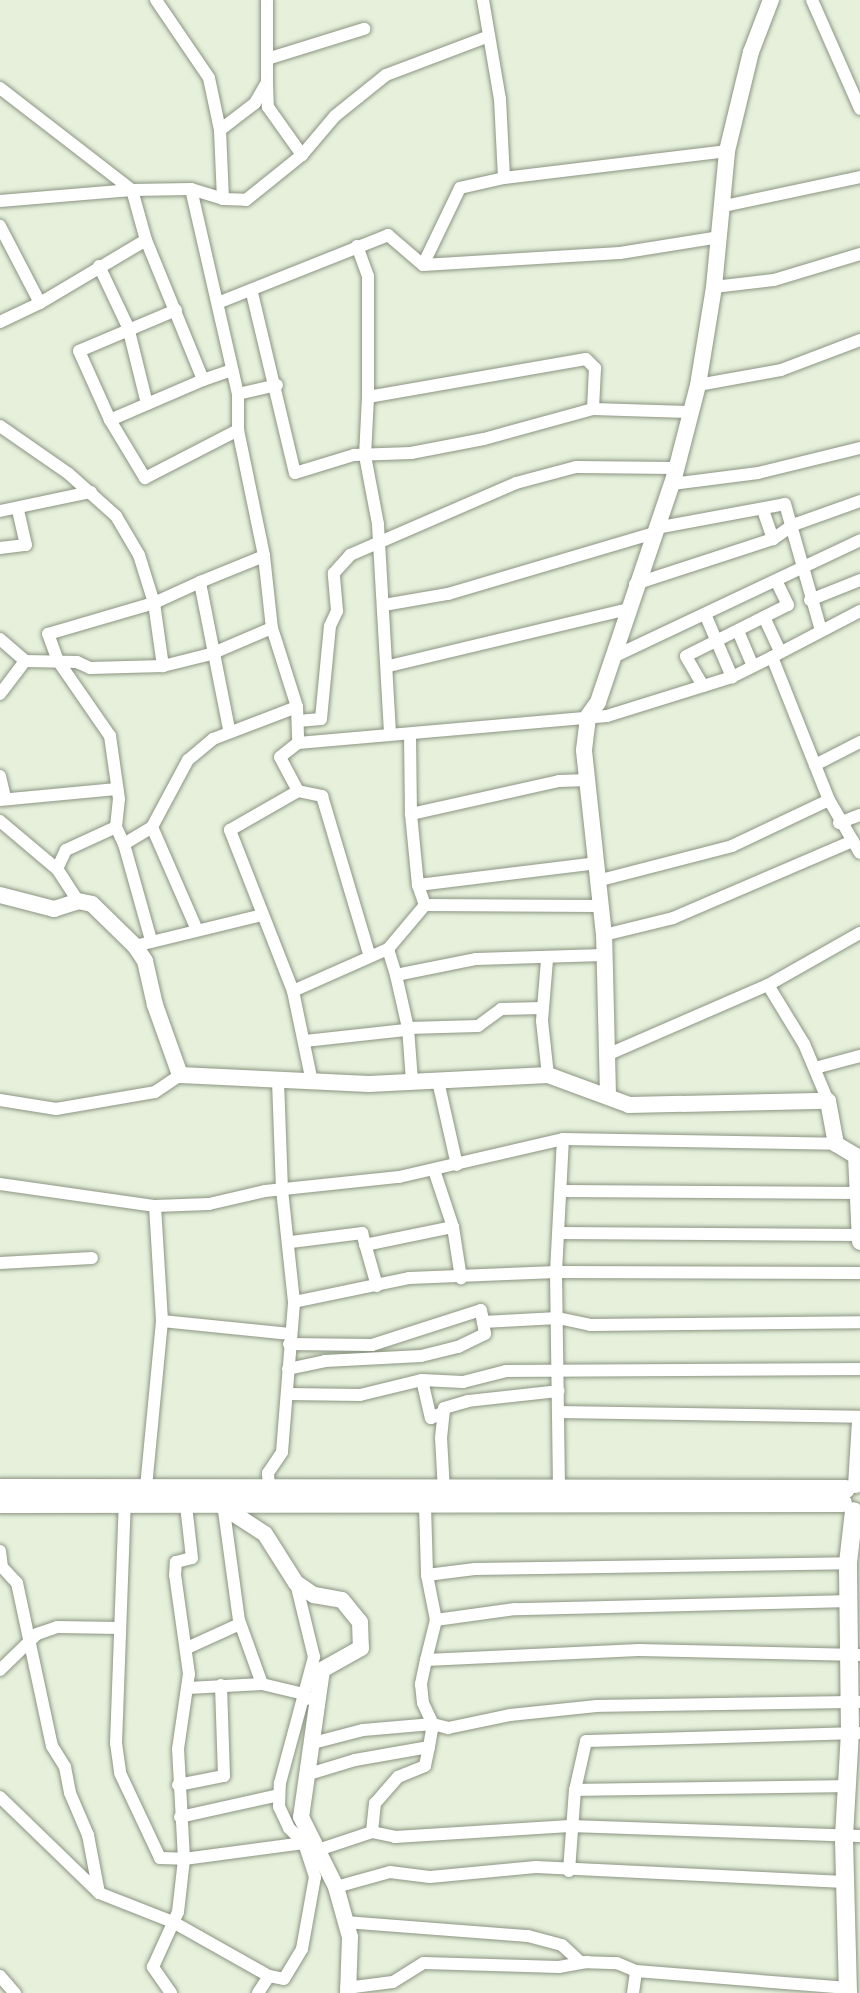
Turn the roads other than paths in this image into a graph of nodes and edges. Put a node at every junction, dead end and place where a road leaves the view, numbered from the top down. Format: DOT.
graph roads {
  1 [pos="156,0"];
  2 [pos="267,0"];
  3 [pos="483,0"];
  4 [pos="771,0"];
  5 [pos="812,0"];
  6 [pos="364,30"];
  7 [pos="489,36"];
  8 [pos="267,59"];
  9 [pos="267,82"];
  10 [pos="0,88"];
  11 [pos="860,109"];
  12 [pos="220,130"];
  13 [pos="727,152"];
  14 [pos="302,155"];
  15 [pos="860,177"];
  16 [pos="505,178"];
  17 [pos="191,189"];
  18 [pos="132,190"];
  19 [pos="223,199"];
  20 [pos="0,201"];
  21 [pos="724,205"];
  22 [pos="0,226"];
  23 [pos="720,237"];
  24 [pos="146,240"];
  25 [pos="357,246"];
  26 [pos="860,254"];
  27 [pos="423,265"];
  28 [pos="99,267"];
  29 [pos="714,287"];
  30 [pos="252,293"];
  31 [pos="220,302"];
  32 [pos="40,303"];
  33 [pos="176,310"];
  34 [pos="0,322"];
  35 [pos="128,327"];
  36 [pos="860,340"];
  37 [pos="232,370"];
  38 [pos="203,380"];
  39 [pos="277,385"];
  40 [pos="698,385"];
  41 [pos="238,394"];
  42 [pos="368,397"];
  43 [pos="148,404"];
  44 [pos="593,410"];
  45 [pos="688,412"];
  46 [pos="110,420"];
  47 [pos="0,426"];
  48 [pos="238,430"];
  49 [pos="860,448"];
  50 [pos="365,456"];
  51 [pos="674,476"];
  52 [pos="91,492"];
  53 [pos="860,501"];
  54 [pos="18,509"];
  55 [pos="763,510"];
  56 [pos="0,511"];
  57 [pos="793,525"];
  58 [pos="655,531"];
  59 [pos="773,539"];
  60 [pos="379,540"];
  61 [pos="860,540"];
  62 [pos="0,548"];
  63 [pos="264,556"];
  64 [pos="803,564"];
  65 [pos="860,580"];
  66 [pos="200,582"];
  67 [pos="777,582"];
  68 [pos="635,584"];
  69 [pos="810,600"];
  70 [pos="154,603"];
  71 [pos="384,605"];
  72 [pos="628,609"];
  73 [pos="860,611"];
  74 [pos="705,614"];
  75 [pos="764,617"];
  76 [pos="272,628"];
  77 [pos="821,630"];
  78 [pos="738,631"];
  79 [pos="0,639"];
  80 [pos="718,641"];
  81 [pos="211,654"];
  82 [pos="776,655"];
  83 [pos="612,657"];
  84 [pos="26,661"];
  85 [pos="58,661"];
  86 [pos="163,666"];
  87 [pos="389,666"];
  88 [pos="753,666"];
  89 [pos="732,677"];
  90 [pos="703,686"];
  91 [pos="0,694"];
  92 [pos="298,707"];
  93 [pos="588,716"];
  94 [pos="298,721"];
  95 [pos="229,729"];
  96 [pos="390,733"];
  97 [pos="410,734"];
  98 [pos="860,742"];
  99 [pos="298,743"];
  100 [pos="815,765"];
  101 [pos="0,776"];
  102 [pos="589,780"];
  103 [pos="116,789"];
  104 [pos="298,791"];
  105 [pos="3,798"];
  106 [pos="829,800"];
  107 [pos="411,814"];
  108 [pos="860,815"];
  109 [pos="0,821"];
  110 [pos="839,823"];
  111 [pos="116,827"];
  112 [pos="152,827"];
  113 [pos="853,841"];
  114 [pos="124,844"];
  115 [pos="860,853"];
  116 [pos="596,863"];
  117 [pos="57,869"];
  118 [pos="597,881"];
  119 [pos="418,884"];
  120 [pos="0,895"];
  121 [pos="78,901"];
  122 [pos="425,905"];
  123 [pos="597,906"];
  124 [pos="262,915"];
  125 [pos="197,930"];
  126 [pos="860,933"];
  127 [pos="604,935"];
  128 [pos="150,940"];
  129 [pos="135,946"];
  130 [pos="388,949"];
  131 [pos="369,954"];
  132 [pos="603,955"];
  133 [pos="547,960"];
  134 [pos="396,975"];
  135 [pos="768,985"];
  136 [pos="293,992"];
  137 [pos="543,1008"];
  138 [pos="406,1029"];
  139 [pos="305,1041"];
  140 [pos="609,1054"];
  141 [pos="860,1056"];
  142 [pos="815,1068"];
  143 [pos="180,1075"];
  144 [pos="548,1075"];
  145 [pos="412,1081"];
  146 [pos="438,1081"];
  147 [pos="312,1082"];
  148 [pos="278,1083"];
  149 [pos="608,1095"];
  150 [pos="0,1100"];
  151 [pos="828,1101"];
  152 [pos="563,1139"];
  153 [pos="836,1144"];
  154 [pos="858,1156"];
  155 [pos="457,1165"];
  156 [pos="434,1170"];
  157 [pos="0,1184"];
  158 [pos="282,1189"];
  159 [pos="562,1191"];
  160 [pos="860,1193"];
  161 [pos="155,1206"];
  162 [pos="453,1227"];
  163 [pos="558,1233"];
  164 [pos="860,1235"];
  165 [pos="291,1242"];
  166 [pos="860,1242"];
  167 [pos="365,1245"];
  168 [pos="92,1258"];
  169 [pos="0,1263"];
  170 [pos="556,1272"];
  171 [pos="860,1273"];
  172 [pos="461,1278"];
  173 [pos="377,1286"];
  174 [pos="294,1302"];
  175 [pos="482,1316"];
  176 [pos="558,1318"];
  177 [pos="162,1321"];
  178 [pos="860,1322"];
  179 [pos="290,1339"];
  180 [pos="288,1369"];
  181 [pos="860,1369"];
  182 [pos="558,1370"];
  183 [pos="422,1380"];
  184 [pos="558,1391"];
  185 [pos="288,1394"];
  186 [pos="444,1412"];
  187 [pos="558,1412"];
  188 [pos="860,1419"];
  189 [pos="0,1488"];
  190 [pos="128,1488"];
  191 [pos="269,1488"];
  192 [pos="559,1488"];
  193 [pos="444,1491"];
  194 [pos="145,1497"];
  195 [pos="853,1497"];
  196 [pos="0,1504"];
  197 [pos="186,1505"];
  198 [pos="123,1506"];
  199 [pos="425,1506"];
  200 [pos="223,1508"];
  201 [pos="0,1551"];
  202 [pos="848,1563"];
  203 [pos="427,1575"];
  204 [pos="296,1583"];
  205 [pos="850,1601"];
  206 [pos="436,1620"];
  207 [pos="240,1624"];
  208 [pos="120,1628"];
  209 [pos="26,1643"];
  210 [pos="187,1647"];
  211 [pos="855,1655"];
  212 [pos="426,1660"];
  213 [pos="0,1670"];
  214 [pos="262,1684"];
  215 [pos="221,1685"];
  216 [pos="187,1688"];
  217 [pos="304,1694"];
  218 [pos="855,1702"];
  219 [pos="314,1707"];
  220 [pos="433,1724"];
  221 [pos="855,1733"];
  222 [pos="313,1743"];
  223 [pos="429,1747"];
  224 [pos="309,1774"];
  225 [pos="178,1785"];
  226 [pos="575,1790"];
  227 [pos="851,1791"];
  228 [pos="279,1795"];
  229 [pos="0,1797"];
  230 [pos="180,1817"];
  231 [pos="570,1826"];
  232 [pos="372,1832"];
  233 [pos="852,1836"];
  234 [pos="311,1847"];
  235 [pos="184,1860"];
  236 [pos="569,1871"];
  237 [pos="845,1882"];
  238 [pos="336,1887"];
  239 [pos="99,1893"];
  240 [pos="173,1922"];
  241 [pos="345,1922"];
  242 [pos="854,1929"];
  243 [pos="594,1961"];
  244 [pos="636,1971"];
  245 [pos="0,1976"];
  246 [pos="269,1976"];
  247 [pos="347,1990"];
  248 [pos="848,1991"];
  249 [pos="15,1993"];
  250 [pos="171,1993"];
  251 [pos="258,1993"];
  252 [pos="633,1993"];
  1 -- 12 [label="street"];
  2 -- 8 [label="street"];
  3 -- 7 [label="street"];
  4 -- 13 [label="street"];
  5 -- 11 [label="street"];
  6 -- 8 [label="street"];
  7 -- 14 [label="street"];
  7 -- 16 [label="street"];
  8 -- 9 [label="street"];
  9 -- 12 [label="street"];
  9 -- 14 [label="street"];
  10 -- 18 [label="street"];
  12 -- 19 [label="street"];
  13 -- 16 [label="street"];
  13 -- 21 [label="street"];
  14 -- 19 [label="street"];
  15 -- 21 [label="street"];
  16 -- 27 [label="street"];
  17 -- 18 [label="street"];
  17 -- 19 [label="street"];
  17 -- 31 [label="street"];
  18 -- 20 [label="street"];
  18 -- 24 [label="street"];
  21 -- 23 [label="street"];
  22 -- 32 [label="street"];
  23 -- 27 [label="street"];
  23 -- 29 [label="street"];
  24 -- 28 [label="street"];
  24 -- 33 [label="street"];
  25 -- 27 [label="street"];
  25 -- 30 [label="street"];
  25 -- 42 [label="street"];
  26 -- 29 [label="street"];
  28 -- 32 [label="street"];
  28 -- 35 [label="street"];
  29 -- 40 [label="street"];
  30 -- 31 [label="street"];
  30 -- 39 [label="street"];
  31 -- 37 [label="street"];
  32 -- 34 [label="street"];
  33 -- 35 [label="street"];
  33 -- 38 [label="street"];
  35 -- 43 [label="street"];
  35 -- 46 [label="street"];
  36 -- 40 [label="street"];
  37 -- 38 [label="street"];
  37 -- 41 [label="street"];
  38 -- 43 [label="street"];
  39 -- 41 [label="street"];
  39 -- 50 [label="street"];
  40 -- 45 [label="street"];
  41 -- 48 [label="street"];
  42 -- 44 [label="street"];
  42 -- 50 [label="street"];
  43 -- 46 [label="street"];
  44 -- 45 [label="street"];
  44 -- 50 [label="street"];
  45 -- 51 [label="street"];
  46 -- 48 [label="street"];
  47 -- 52 [label="street"];
  48 -- 63 [label="street"];
  49 -- 51 [label="street"];
  50 -- 60 [label="street"];
  51 -- 58 [label="street"];
  51 -- 60 [label="street"];
  52 -- 54 [label="street"];
  52 -- 70 [label="street"];
  53 -- 57 [label="street"];
  54 -- 56 [label="street"];
  54 -- 62 [label="street"];
  55 -- 57 [label="street"];
  55 -- 58 [label="street"];
  55 -- 59 [label="street"];
  57 -- 59 [label="street"];
  57 -- 64 [label="street"];
  58 -- 68 [label="street"];
  58 -- 71 [label="street"];
  59 -- 68 [label="street"];
  60 -- 71 [label="street"];
  60 -- 94 [label="street"];
  61 -- 64 [label="street"];
  63 -- 66 [label="street"];
  63 -- 76 [label="street"];
  64 -- 67 [label="street"];
  64 -- 69 [label="street"];
  65 -- 69 [label="street"];
  66 -- 70 [label="street"];
  66 -- 81 [label="street"];
  67 -- 74 [label="street"];
  67 -- 75 [label="street"];
  68 -- 72 [label="street"];
  69 -- 77 [label="street"];
  70 -- 85 [label="street"];
  70 -- 86 [label="street"];
  71 -- 87 [label="street"];
  72 -- 83 [label="street"];
  72 -- 87 [label="street"];
  73 -- 77 [label="street"];
  74 -- 80 [label="street"];
  74 -- 83 [label="street"];
  75 -- 78 [label="street"];
  75 -- 82 [label="street"];
  76 -- 81 [label="street"];
  76 -- 92 [label="street"];
  77 -- 82 [label="street"];
  78 -- 80 [label="street"];
  78 -- 88 [label="street"];
  79 -- 84 [label="street"];
  80 -- 89 [label="street"];
  80 -- 90 [label="street"];
  81 -- 86 [label="street"];
  81 -- 95 [label="street"];
  82 -- 88 [label="street"];
  82 -- 100 [label="street"];
  83 -- 93 [label="street"];
  84 -- 85 [label="street"];
  84 -- 91 [label="street"];
  85 -- 86 [label="street"];
  85 -- 103 [label="street"];
  87 -- 96 [label="street"];
  88 -- 89 [label="street"];
  89 -- 90 [label="street"];
  90 -- 93 [label="street"];
  92 -- 94 [label="street"];
  92 -- 95 [label="street"];
  93 -- 97 [label="street"];
  93 -- 102 [label="street"];
  94 -- 99 [label="street"];
  95 -- 112 [label="street"];
  96 -- 97 [label="street"];
  96 -- 99 [label="street"];
  97 -- 107 [label="street"];
  98 -- 100 [label="street"];
  99 -- 104 [label="street"];
  100 -- 106 [label="street"];
  101 -- 105 [label="street"];
  102 -- 107 [label="street"];
  102 -- 116 [label="street"];
  103 -- 105 [label="street"];
  103 -- 111 [label="street"];
  104 -- 124 [label="street"];
  104 -- 131 [label="street"];
  106 -- 110 [label="street"];
  106 -- 118 [label="street"];
  107 -- 119 [label="street"];
  108 -- 110 [label="street"];
  109 -- 117 [label="street"];
  110 -- 113 [label="street"];
  111 -- 114 [label="street"];
  111 -- 117 [label="street"];
  112 -- 114 [label="street"];
  112 -- 125 [label="street"];
  113 -- 115 [label="street"];
  113 -- 127 [label="street"];
  114 -- 128 [label="street"];
  116 -- 118 [label="street"];
  116 -- 119 [label="street"];
  117 -- 121 [label="street"];
  118 -- 123 [label="street"];
  119 -- 122 [label="street"];
  120 -- 121 [label="street"];
  121 -- 129 [label="street"];
  122 -- 123 [label="street"];
  122 -- 130 [label="street"];
  123 -- 127 [label="street"];
  124 -- 125 [label="street"];
  124 -- 136 [label="street"];
  125 -- 128 [label="street"];
  126 -- 135 [label="street"];
  127 -- 132 [label="street"];
  128 -- 129 [label="street"];
  129 -- 143 [label="street"];
  130 -- 131 [label="street"];
  130 -- 134 [label="street"];
  131 -- 136 [label="street"];
  132 -- 133 [label="street"];
  132 -- 140 [label="street"];
  133 -- 134 [label="street"];
  133 -- 137 [label="street"];
  134 -- 138 [label="street"];
  135 -- 140 [label="street"];
  135 -- 142 [label="street"];
  136 -- 139 [label="street"];
  137 -- 138 [label="street"];
  137 -- 144 [label="street"];
  138 -- 139 [label="street"];
  138 -- 145 [label="street"];
  139 -- 147 [label="street"];
  140 -- 149 [label="street"];
  141 -- 142 [label="street"];
  142 -- 151 [label="street"];
  143 -- 148 [label="street"];
  143 -- 150 [label="street"];
  144 -- 146 [label="street"];
  144 -- 149 [label="street"];
  145 -- 146 [label="street"];
  145 -- 147 [label="street"];
  146 -- 155 [label="street"];
  147 -- 148 [label="street"];
  148 -- 158 [label="street"];
  149 -- 151 [label="street"];
  151 -- 153 [label="street"];
  152 -- 153 [label="street"];
  152 -- 155 [label="street"];
  152 -- 159 [label="street"];
  153 -- 154 [label="street"];
  154 -- 160 [label="street"];
  155 -- 156 [label="street"];
  156 -- 158 [label="street"];
  156 -- 162 [label="street"];
  157 -- 161 [label="street"];
  158 -- 161 [label="street"];
  158 -- 165 [label="street"];
  159 -- 160 [label="street"];
  159 -- 163 [label="street"];
  160 -- 164 [label="street"];
  161 -- 177 [label="street"];
  162 -- 167 [label="street"];
  162 -- 172 [label="street"];
  163 -- 164 [label="street"];
  163 -- 170 [label="street"];
  164 -- 166 [label="street"];
  165 -- 167 [label="street"];
  165 -- 174 [label="street"];
  167 -- 173 [label="street"];
  168 -- 169 [label="street"];
  170 -- 171 [label="street"];
  170 -- 172 [label="street"];
  170 -- 176 [label="street"];
  172 -- 173 [label="street"];
  173 -- 174 [label="street"];
  174 -- 179 [label="street"];
  175 -- 176 [label="street"];
  175 -- 179 [label="street"];
  175 -- 180 [label="street"];
  176 -- 178 [label="street"];
  176 -- 182 [label="street"];
  177 -- 179 [label="street"];
  177 -- 194 [label="street"];
  179 -- 180 [label="street"];
  180 -- 185 [label="street"];
  181 -- 182 [label="street"];
  182 -- 183 [label="street"];
  182 -- 184 [label="street"];
  183 -- 185 [label="street"];
  183 -- 186 [label="street"];
  184 -- 186 [label="street"];
  184 -- 187 [label="street"];
  185 -- 191 [label="street"];
  186 -- 193 [label="street"];
  187 -- 188 [label="street"];
  187 -- 192 [label="street"];
  188 -- 195 [label="street"];
  189 -- 190 [label="main road"];
  190 -- 194 [label="main road"];
  190 -- 198 [label="street"];
  191 -- 193 [label="main road"];
  191 -- 194 [label="main road"];
  192 -- 193 [label="main road"];
  192 -- 195 [label="main road"];
  194 -- 197 [label="main road"];
  194 -- 198 [label="main road"];
  195 -- 199 [label="main road"];
  195 -- 202 [label="main road"];
  196 -- 198 [label="main road"];
  197 -- 200 [label="main road"];
  197 -- 210 [label="street"];
  198 -- 208 [label="street"];
  199 -- 200 [label="main road"];
  199 -- 203 [label="street"];
  200 -- 204 [label="street"];
  200 -- 207 [label="street"];
  201 -- 209 [label="street"];
  202 -- 203 [label="street"];
  202 -- 205 [label="main road"];
  203 -- 206 [label="street"];
  204 -- 217 [label="street"];
  204 -- 219 [label="street"];
  205 -- 206 [label="street"];
  205 -- 211 [label="main road"];
  206 -- 212 [label="street"];
  207 -- 210 [label="street"];
  207 -- 214 [label="street"];
  208 -- 209 [label="street"];
  208 -- 235 [label="street"];
  209 -- 213 [label="street"];
  209 -- 239 [label="street"];
  210 -- 216 [label="street"];
  211 -- 212 [label="street"];
  211 -- 218 [label="main road"];
  212 -- 220 [label="street"];
  214 -- 215 [label="street"];
  214 -- 217 [label="street"];
  215 -- 216 [label="street"];
  215 -- 225 [label="street"];
  216 -- 225 [label="street"];
  217 -- 219 [label="street"];
  217 -- 228 [label="street"];
  218 -- 220 [label="street"];
  218 -- 221 [label="main road"];
  219 -- 222 [label="street"];
  220 -- 222 [label="street"];
  220 -- 223 [label="street"];
  221 -- 226 [label="street"];
  221 -- 227 [label="main road"];
  222 -- 224 [label="street"];
  223 -- 224 [label="street"];
  223 -- 232 [label="street"];
  224 -- 234 [label="street"];
  225 -- 230 [label="street"];
  226 -- 227 [label="street"];
  226 -- 231 [label="street"];
  227 -- 233 [label="main road"];
  228 -- 230 [label="street"];
  228 -- 234 [label="street"];
  229 -- 239 [label="street"];
  230 -- 235 [label="street"];
  231 -- 232 [label="street"];
  231 -- 233 [label="street"];
  231 -- 236 [label="street"];
  232 -- 234 [label="street"];
  233 -- 237 [label="main road"];
  234 -- 235 [label="street"];
  234 -- 238 [label="street"];
  234 -- 246 [label="street"];
  235 -- 240 [label="street"];
  236 -- 237 [label="street"];
  236 -- 238 [label="street"];
  237 -- 242 [label="main road"];
  238 -- 241 [label="street"];
  239 -- 240 [label="street"];
  240 -- 246 [label="street"];
  240 -- 250 [label="street"];
  241 -- 243 [label="street"];
  241 -- 247 [label="street"];
  242 -- 248 [label="main road"];
  243 -- 244 [label="street"];
  243 -- 247 [label="street"];
  244 -- 248 [label="street"];
  244 -- 252 [label="street"];
  245 -- 249 [label="street"];
  246 -- 251 [label="street"];
}
